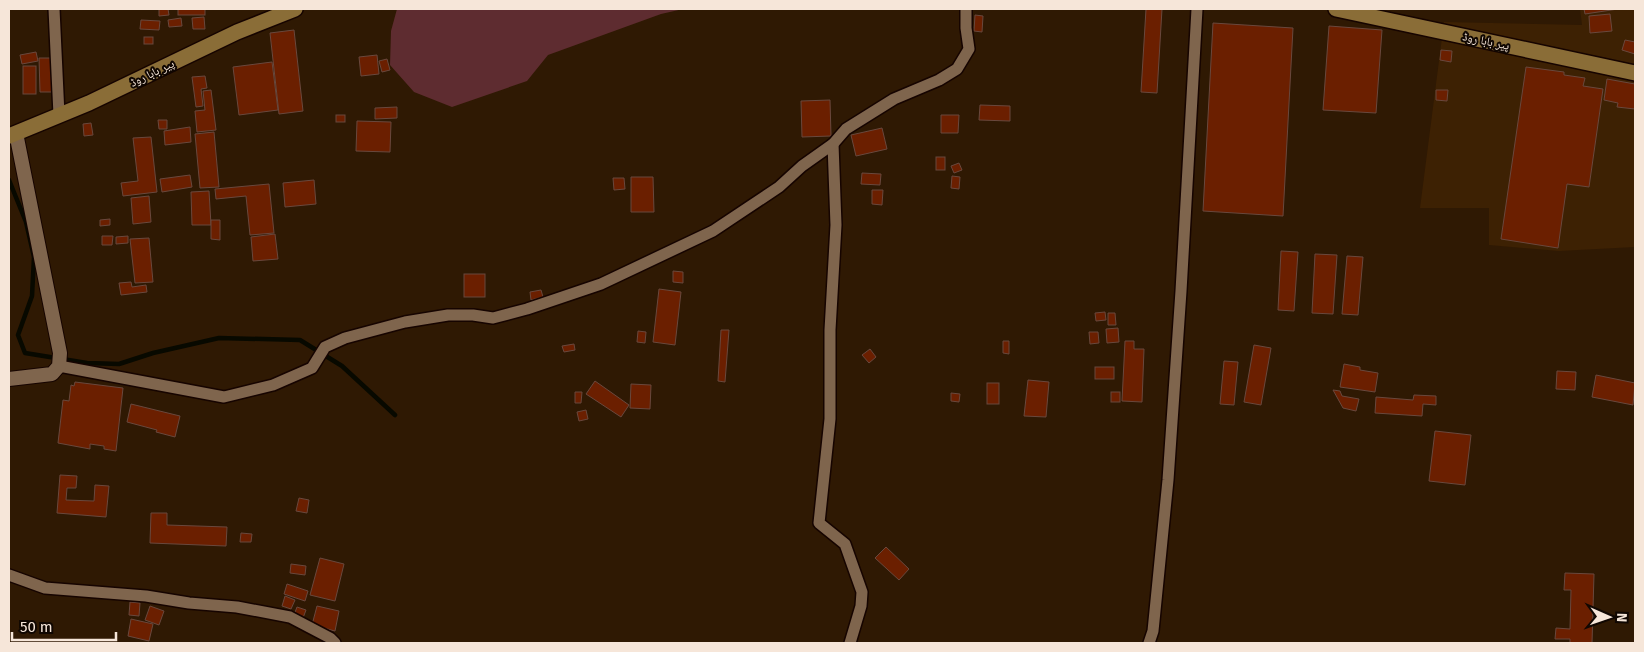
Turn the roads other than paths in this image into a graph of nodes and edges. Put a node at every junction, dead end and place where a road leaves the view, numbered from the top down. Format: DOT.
graph roads {
  1 [pos="54,9"];
  2 [pos="295,9"];
  3 [pos="966,9"];
  4 [pos="1197,9"];
  5 [pos="1336,9"];
  6 [pos="1635,73"];
  7 [pos="59,115"];
  8 [pos="12,135"];
  9 [pos="833,144"];
  10 [pos="59,365"];
  11 [pos="9,379"];
  12 [pos="9,575"];
  13 [pos="335,643"];
  14 [pos="850,643"];
  15 [pos="1149,643"];
  1 -- 7 [label="street"];
  2 -- 7 [label="main road, پیر بابا روڈ"];
  3 -- 9 [label="street"];
  4 -- 15 [label="street"];
  5 -- 6 [label="main road, پیر بابا روڈ"];
  7 -- 8 [label="main road, پیر بابا روڈ"];
  8 -- 10 [label="street"];
  9 -- 10 [label="street"];
  9 -- 14 [label="street"];
  10 -- 11 [label="street"];
  12 -- 13 [label="street"];
}
